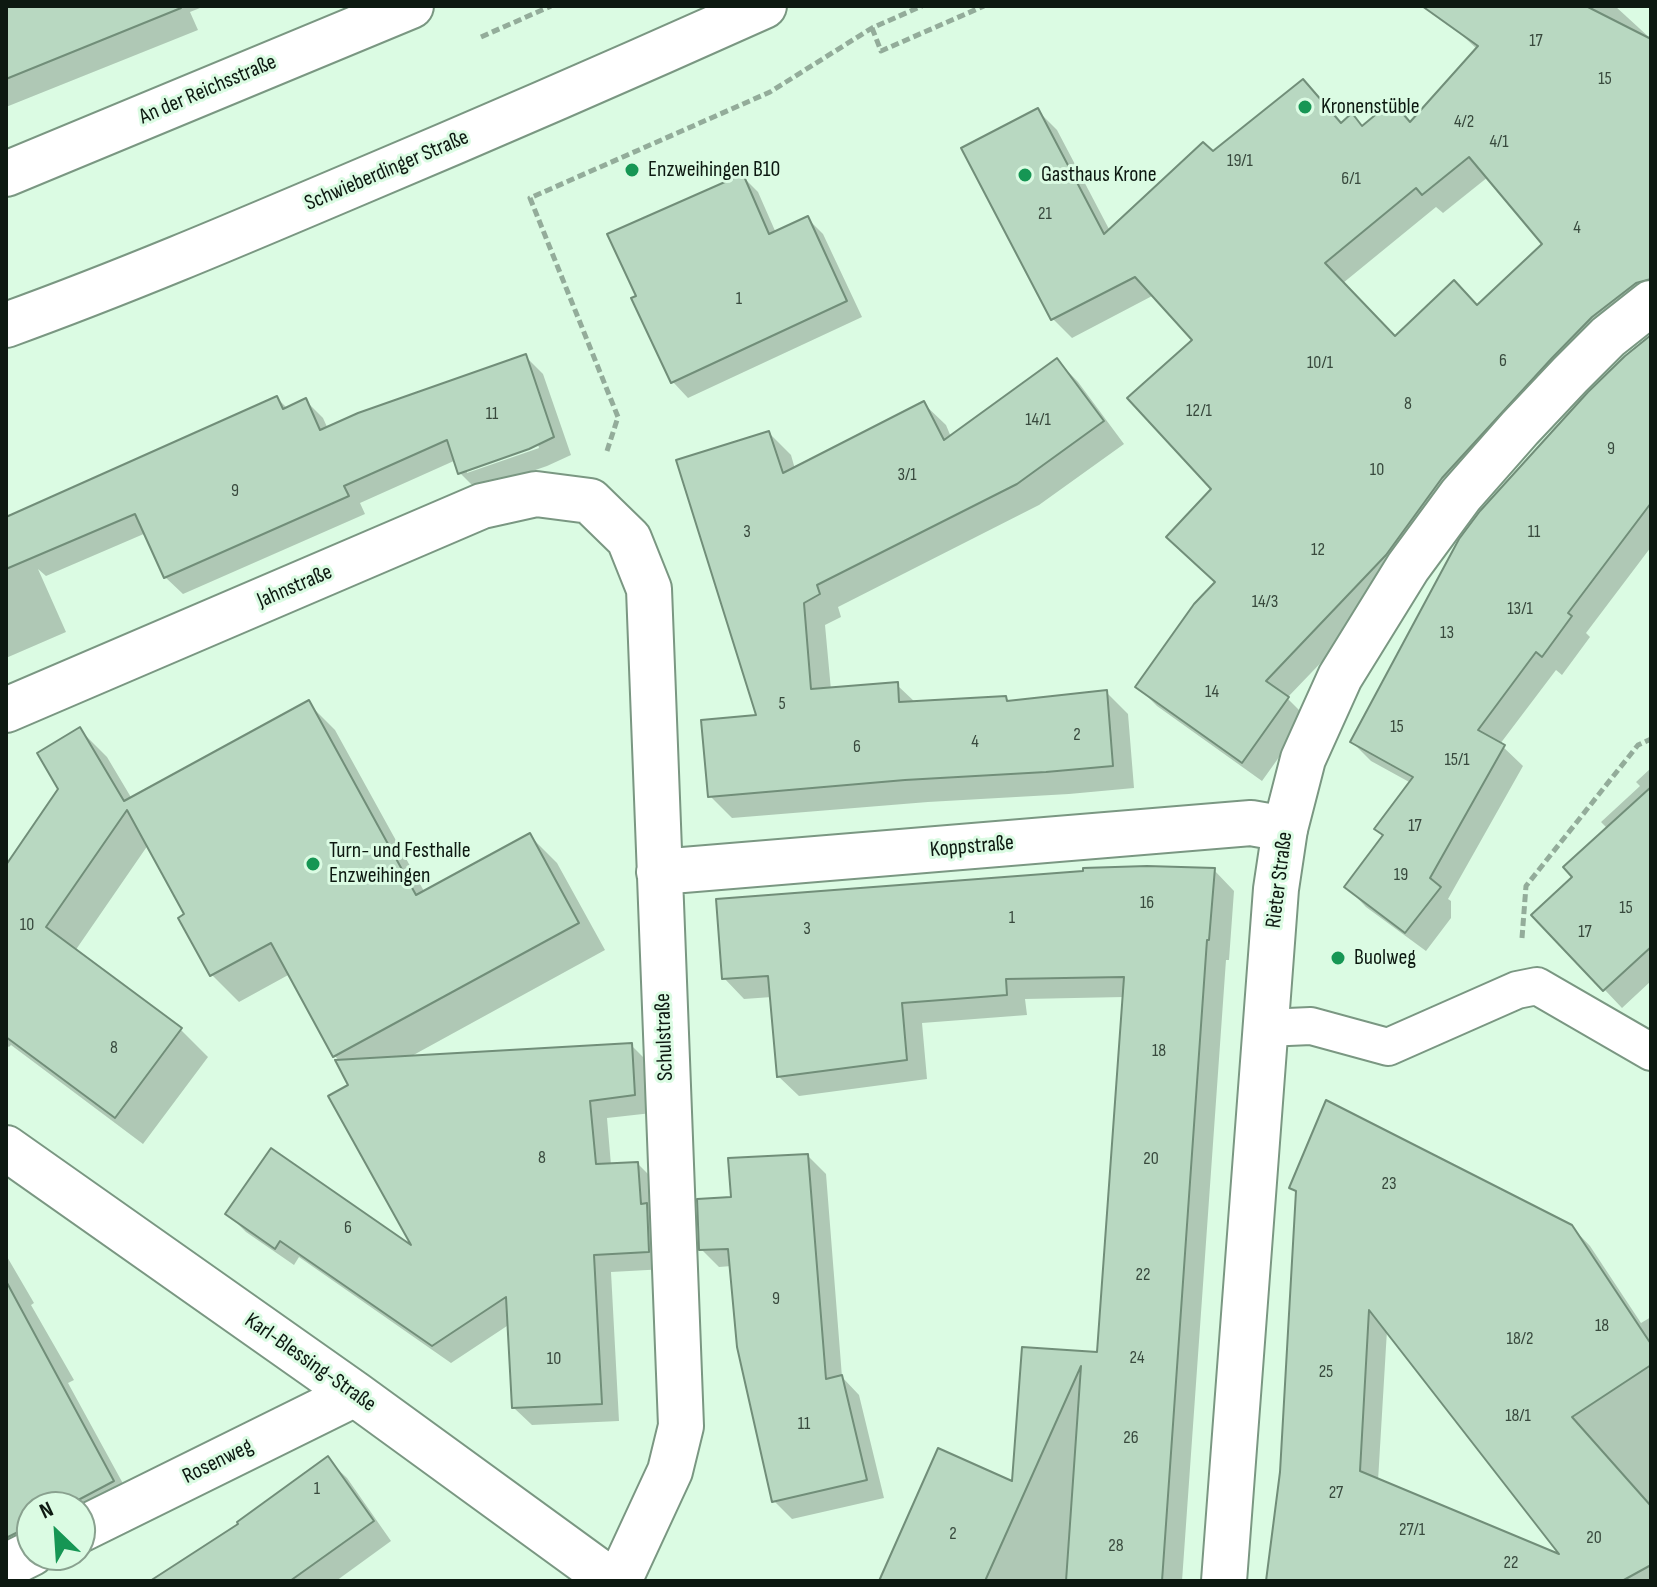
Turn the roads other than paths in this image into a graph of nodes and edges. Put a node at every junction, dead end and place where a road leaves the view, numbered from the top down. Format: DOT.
graph roads {
  1 [pos="411,6"];
  2 [pos="764,6"];
  3 [pos="6,174"];
  4 [pos="1651,303"];
  5 [pos="6,325"];
  6 [pos="590,501"];
  7 [pos="6,710"];
  8 [pos="1285,829"];
  9 [pos="659,872"];
  10 [pos="1265,1028"];
  11 [pos="1651,1052"];
  12 [pos="6,1148"];
  13 [pos="355,1394"];
  14 [pos="96,1522"];
  15 [pos="612,1581"];
  16 [pos="619,1581"];
  17 [pos="1224,1581"];
  1 -- 3 [label="street, An der Reichsstraße"];
  2 -- 5 [label="street, Schwieberdinger Straße"];
  4 -- 8 [label="street, Rieter Straße"];
  6 -- 7 [label="street, Jahnstraße"];
  6 -- 9 [label="street, Schulstraße"];
  8 -- 9 [label="street, Koppstraße"];
  8 -- 10 [label="street, Rieter Straße"];
  9 -- 16 [label="street, Schulstraße"];
  10 -- 11 [label="lane"];
  10 -- 17 [label="street, Rieter Straße"];
  12 -- 13 [label="street, Karl-Blessing-Straße"];
  13 -- 14 [label="street, Rosenweg"];
  13 -- 15 [label="street, Karl-Blessing-Straße"];
}
